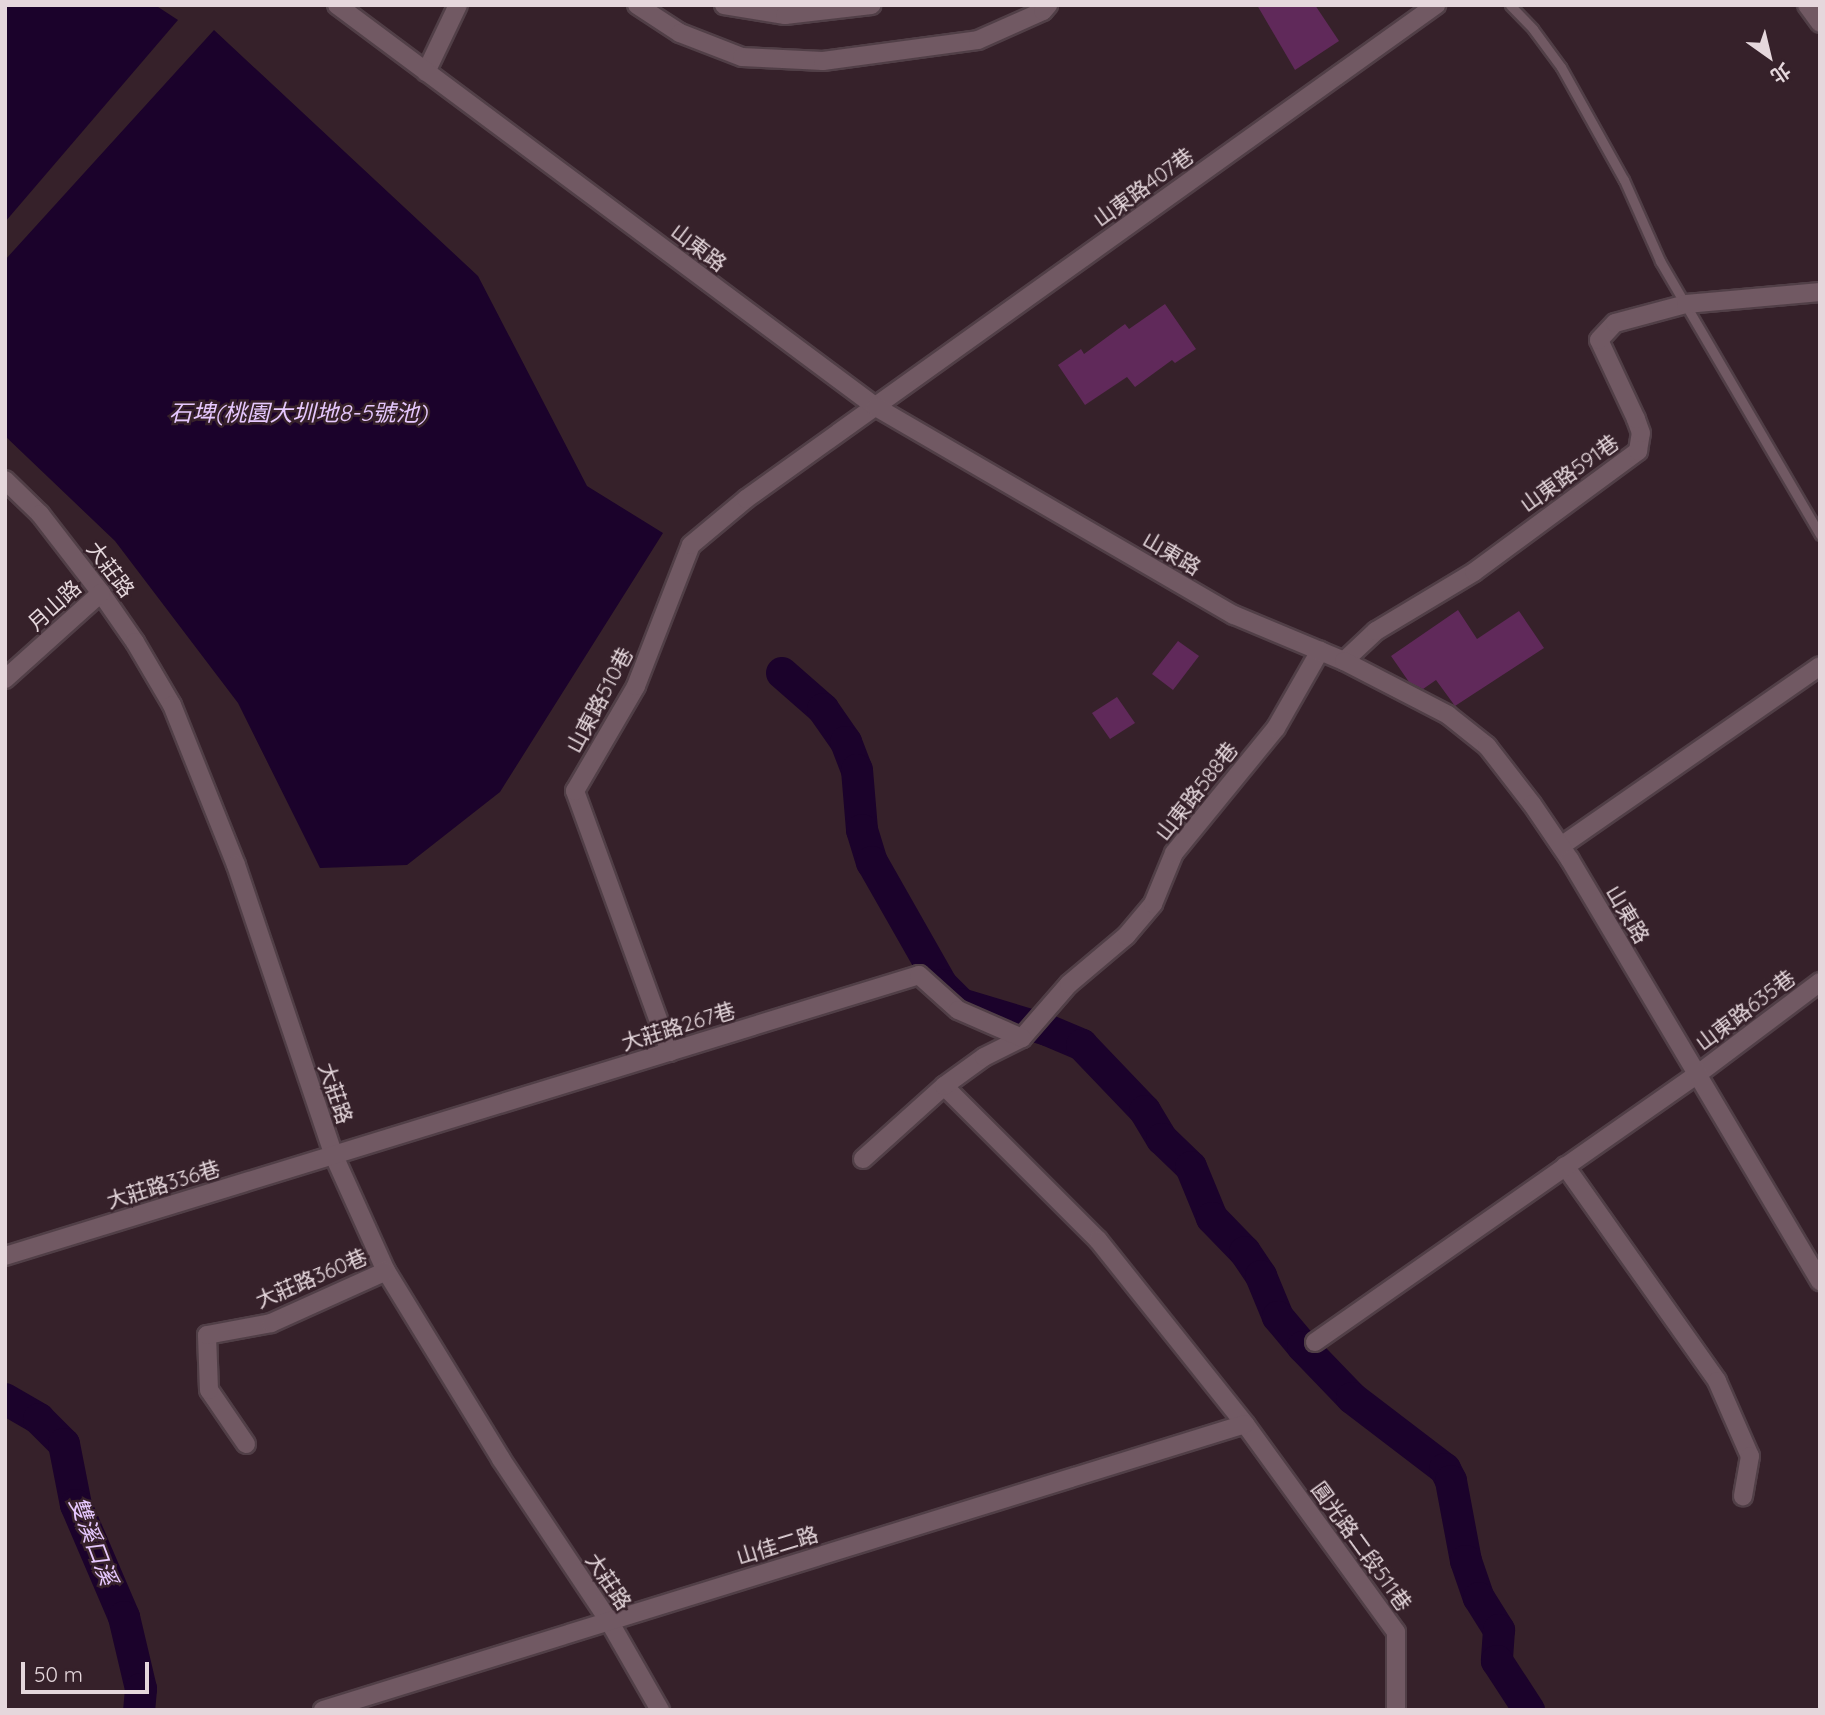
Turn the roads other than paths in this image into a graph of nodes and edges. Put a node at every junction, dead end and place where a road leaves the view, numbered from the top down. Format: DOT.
graph roads {
  1 [pos="337,5"];
  2 [pos="458,5"];
  3 [pos="637,5"];
  4 [pos="724,5"];
  5 [pos="871,5"];
  6 [pos="1048,5"];
  7 [pos="1436,5"];
  8 [pos="1510,5"];
  9 [pos="1807,5"];
  10 [pos="1820,23"];
  11 [pos="426,72"];
  12 [pos="1820,292"];
  13 [pos="1686,304"];
  14 [pos="876,407"];
  15 [pos="5,480"];
  16 [pos="1820,535"];
  17 [pos="102,593"];
  18 [pos="1320,652"];
  19 [pos="1343,662"];
  20 [pos="1820,666"];
  21 [pos="5,680"];
  22 [pos="1561,846"];
  23 [pos="1820,982"];
  24 [pos="1022,1038"];
  25 [pos="670,1052"];
  26 [pos="1698,1074"];
  27 [pos="944,1086"];
  28 [pos="334,1156"];
  29 [pos="863,1159"];
  30 [pos="1565,1166"];
  31 [pos="5,1256"];
  32 [pos="386,1271"];
  33 [pos="1820,1281"];
  34 [pos="1315,1342"];
  35 [pos="1245,1424"];
  36 [pos="246,1444"];
  37 [pos="1744,1496"];
  38 [pos="609,1621"];
  39 [pos="323,1710"];
  40 [pos="660,1710"];
  41 [pos="1396,1710"];
  1 -- 11 [label="street, 山東路"];
  2 -- 11 [label="street"];
  3 -- 6 [label="street"];
  4 -- 5 [label="street"];
  7 -- 14 [label="street, 山東路407巷"];
  8 -- 13 [label="lane"];
  9 -- 10 [label="street"];
  11 -- 14 [label="street, 山東路"];
  12 -- 13 [label="street, 山東路591巷"];
  13 -- 16 [label="lane"];
  13 -- 19 [label="street, 山東路591巷"];
  14 -- 18 [label="street, 山東路"];
  14 -- 25 [label="street, 山東路510巷"];
  15 -- 17 [label="street, 大莊路"];
  17 -- 21 [label="street, 月山路"];
  17 -- 28 [label="street, 大莊路"];
  18 -- 19 [label="street, 山東路"];
  18 -- 24 [label="street, 山東路588巷"];
  19 -- 22 [label="street, 山東路"];
  20 -- 22 [label="street"];
  22 -- 26 [label="street, 山東路"];
  23 -- 26 [label="street, 山東路635巷"];
  24 -- 25 [label="street, 大莊路267巷"];
  24 -- 27 [label="street, 山東路588巷"];
  25 -- 28 [label="street, 大莊路267巷"];
  26 -- 30 [label="street, 山東路635巷"];
  26 -- 33 [label="street, 山東路"];
  27 -- 29 [label="street, 山東路588巷"];
  27 -- 35 [label="street"];
  28 -- 31 [label="street, 大莊路336巷"];
  28 -- 32 [label="street, 大莊路"];
  30 -- 34 [label="street, 山東路635巷"];
  30 -- 37 [label="street"];
  32 -- 36 [label="street, 大莊路360巷"];
  32 -- 38 [label="street, 大莊路"];
  35 -- 38 [label="street, 山佳二路"];
  35 -- 41 [label="street, 圓光路二段511巷"];
  38 -- 39 [label="street, 山佳二路"];
  38 -- 40 [label="street, 大莊路"];
}
